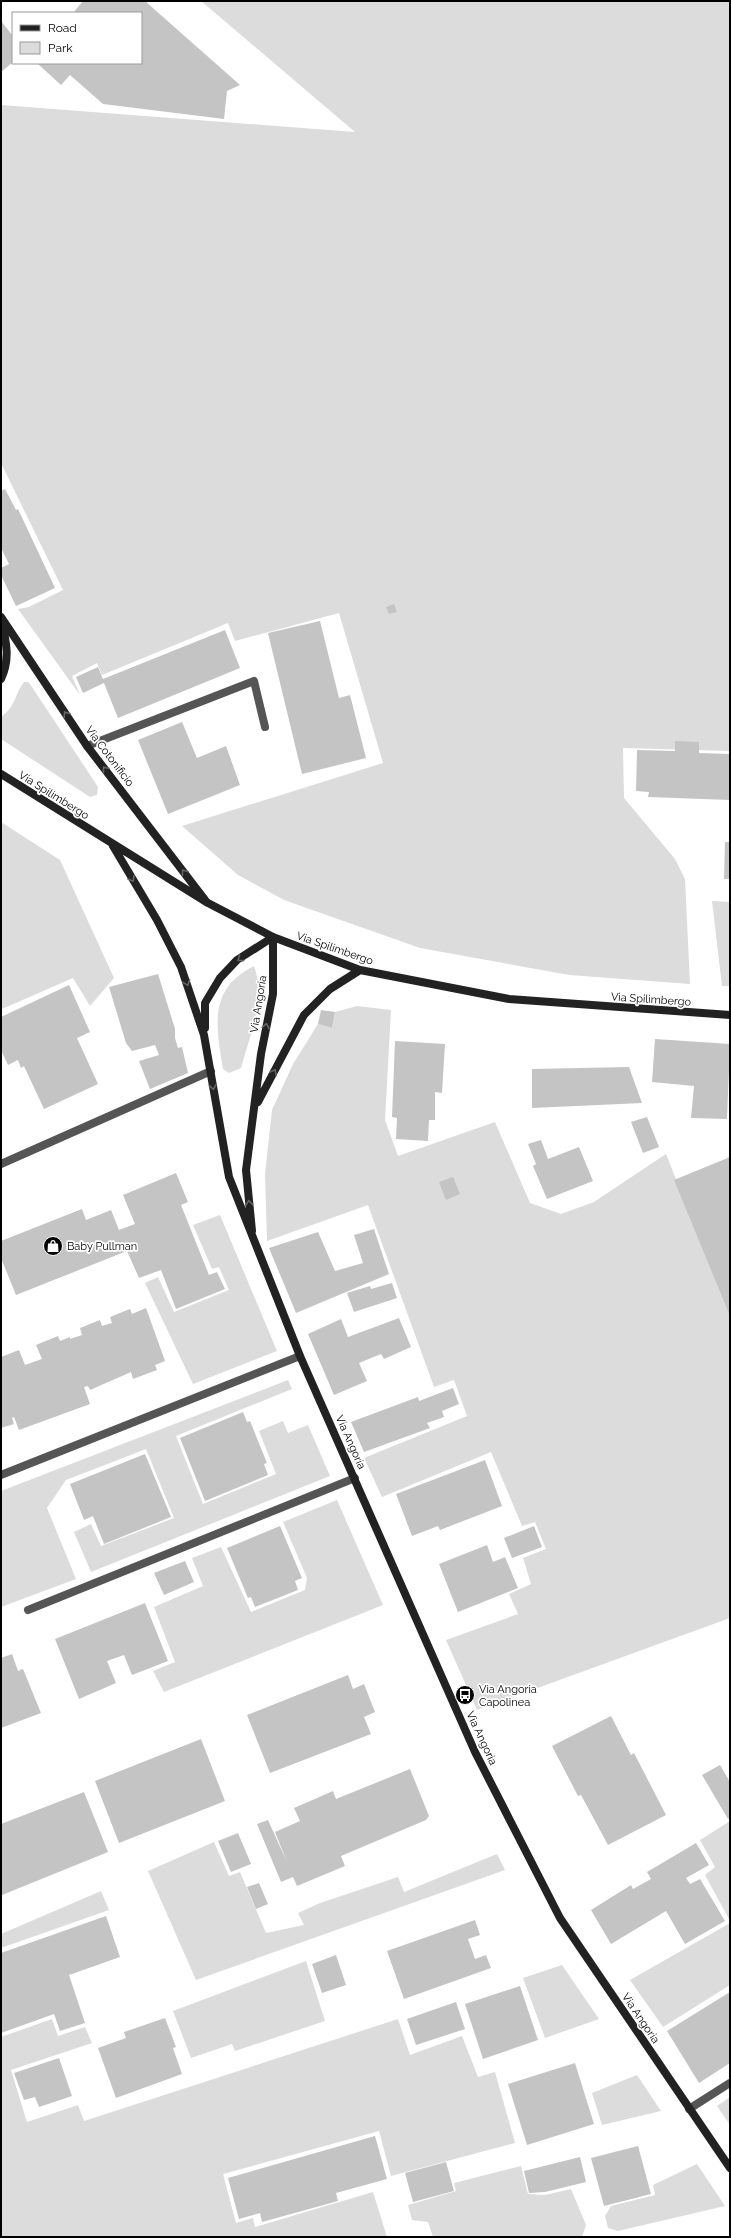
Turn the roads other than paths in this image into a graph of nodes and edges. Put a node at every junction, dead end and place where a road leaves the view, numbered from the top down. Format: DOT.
graph roads {
  1 [pos="1,617"];
  2 [pos="1,622"];
  3 [pos="1,679"];
  4 [pos="265,727"];
  5 [pos="87,746"];
  6 [pos="1,774"];
  7 [pos="113,846"];
  8 [pos="208,904"];
  9 [pos="273,937"];
  10 [pos="360,970"];
  11 [pos="730,1015"];
  12 [pos="204,1035"];
  13 [pos="211,1071"];
  14 [pos="256,1106"];
  15 [pos="1,1164"];
  16 [pos="253,1242"];
  17 [pos="300,1356"];
  18 [pos="1,1475"];
  19 [pos="355,1478"];
  20 [pos="28,1610"];
  21 [pos="730,2084"];
  22 [pos="689,2109"];
  23 [pos="730,2168"];
  5 -- 1 [label="street, Via Cotonificio, one-way"];
  2 -- 3 [label="street"];
  4 -- 5 [label="lane"];
  8 -- 5 [label="street, Via Cotonificio, one-way"];
  6 -- 7 [label="street, Via Spilimbergo"];
  7 -- 8 [label="street, Via Spilimbergo"];
  7 -- 12 [label="street, Via Angoria, one-way"];
  8 -- 9 [label="street, Via Spilimbergo"];
  9 -- 10 [label="street, Via Spilimbergo"];
  9 -- 12 [label="street, Via Angoria, one-way"];
  14 -- 9 [label="street, Via Angoria, one-way"];
  10 -- 11 [label="street, Via Spilimbergo"];
  14 -- 10 [label="street, Via Angoria, one-way"];
  12 -- 13 [label="street, Via Angoria"];
  13 -- 15 [label="lane"];
  13 -- 16 [label="street, Via Angoria, one-way"];
  16 -- 14 [label="street, Via Angoria, one-way"];
  16 -- 17 [label="street, Via Angoria"];
  17 -- 18 [label="lane"];
  17 -- 19 [label="street, Via Angoria"];
  19 -- 20 [label="lane"];
  19 -- 22 [label="street, Via Angoria"];
  21 -- 22 [label="lane"];
  22 -- 23 [label="street, Via Angoria"];
}
